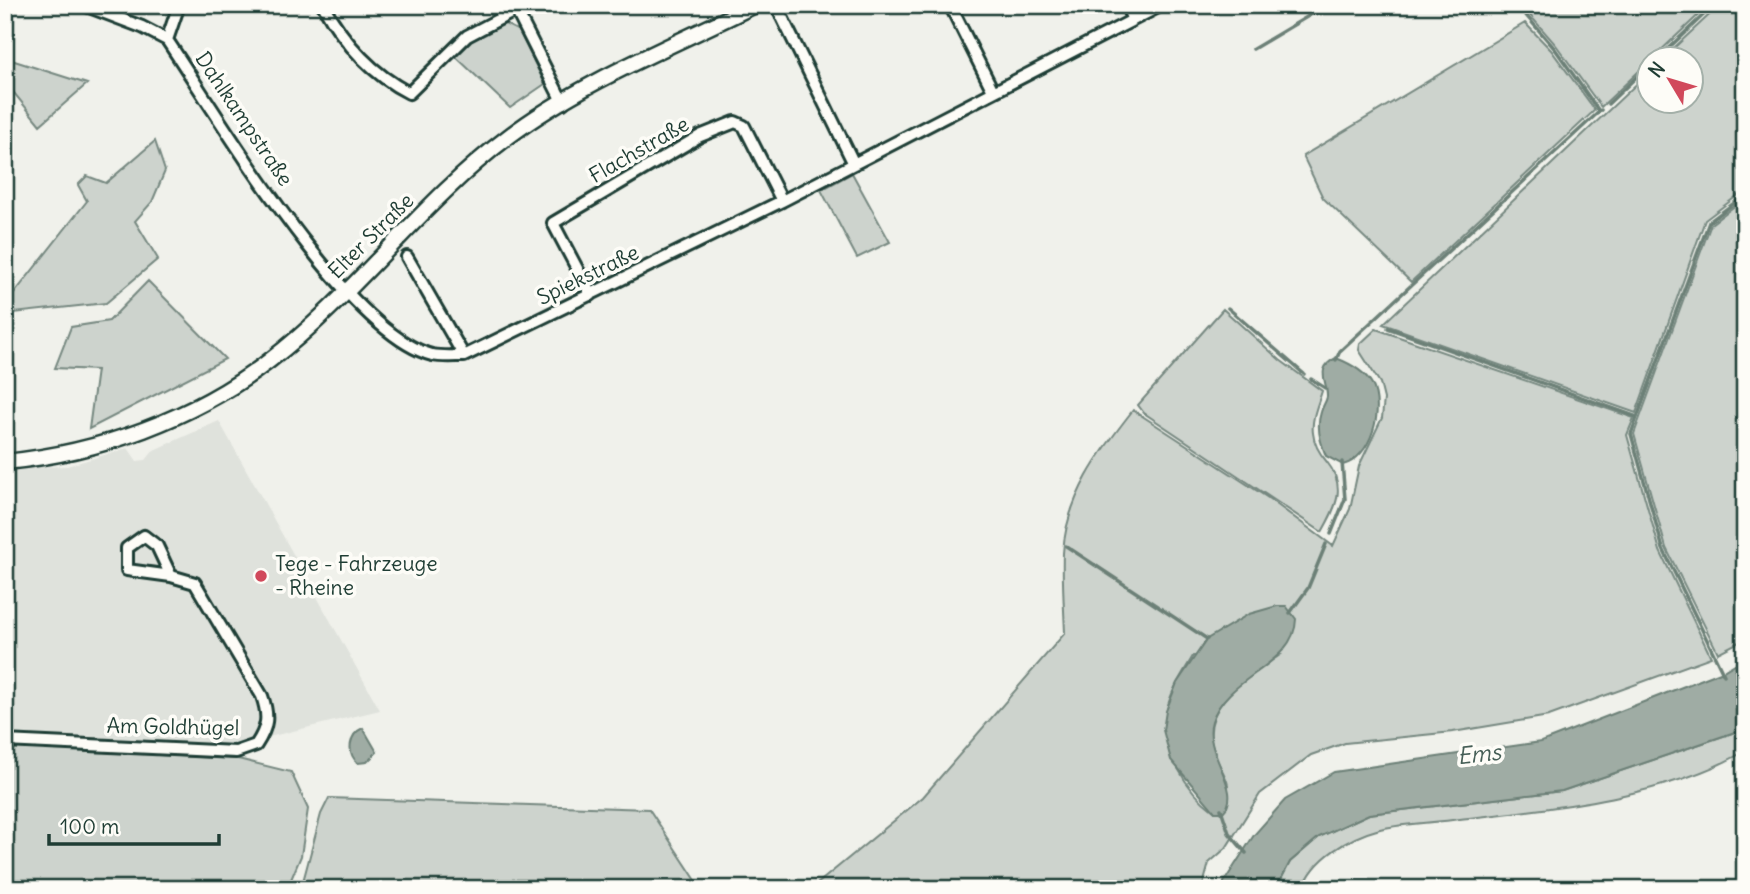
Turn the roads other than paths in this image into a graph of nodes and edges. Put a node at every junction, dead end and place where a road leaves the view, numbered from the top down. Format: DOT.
graph roads {
  1 [pos="84,5"];
  2 [pos="180,5"];
  3 [pos="323,5"];
  4 [pos="755,5"];
  5 [pos="950,5"];
  6 [pos="1125,5"];
  7 [pos="1162,5"];
  8 [pos="521,8"];
  9 [pos="779,11"];
  10 [pos="1133,20"];
  11 [pos="167,40"];
  12 [pos="993,91"];
  13 [pos="563,103"];
  14 [pos="853,162"];
  15 [pos="782,201"];
  16 [pos="408,257"];
  17 [pos="346,291"];
  18 [pos="591,295"];
  19 [pos="464,356"];
  20 [pos="5,462"];
  21 [pos="171,576"];
  22 [pos="5,741"];
  1 -- 11 [label="street, Dahlkampstraße"];
  2 -- 11 [label="street"];
  3 -- 8 [label="street"];
  4 -- 13 [label="main road, Elter Straße"];
  5 -- 12 [label="street"];
  6 -- 10 [label="street"];
  7 -- 10 [label="street, Spiekstraße"];
  8 -- 13 [label="street"];
  9 -- 14 [label="street"];
  10 -- 12 [label="street, Spiekstraße"];
  11 -- 17 [label="street, Dahlkampstraße"];
  12 -- 14 [label="street, Spiekstraße"];
  13 -- 17 [label="main road, Elter Straße"];
  14 -- 15 [label="street, Spiekstraße"];
  15 -- 18 [label="street, Spiekstraße"];
  15 -- 18 [label="street, Flachstraße"];
  16 -- 19 [label="street"];
  17 -- 19 [label="street, Spiekstraße"];
  17 -- 20 [label="main road, Elter Straße"];
  18 -- 19 [label="street, Spiekstraße"];
  21 -- 21 [label="street, Am Goldhügel"];
  21 -- 22 [label="street, Am Goldhügel"];
}
